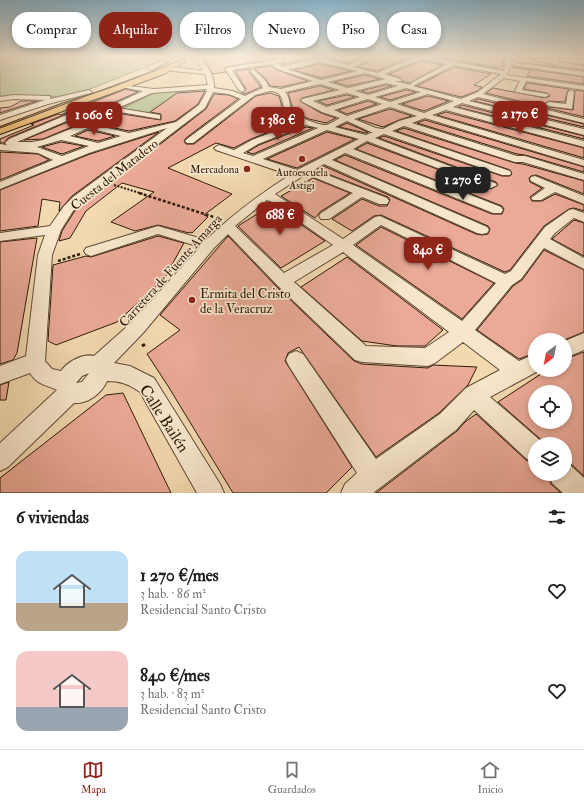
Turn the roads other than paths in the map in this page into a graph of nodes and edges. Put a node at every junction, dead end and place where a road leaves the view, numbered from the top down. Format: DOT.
graph roads {
  1 [pos="121,80"];
  2 [pos="134,80"];
  3 [pos="211,80"];
  4 [pos="234,80"];
  5 [pos="265,80"];
  6 [pos="295,80"];
  7 [pos="316,80"];
  8 [pos="331,80"];
  9 [pos="391,80"];
  10 [pos="421,80"];
  11 [pos="490,80"];
  12 [pos="523,80"];
  13 [pos="184,82"];
  14 [pos="322,82"];
  15 [pos="538,82"];
  16 [pos="413,84"];
  17 [pos="308,85"];
  18 [pos="405,85"];
  19 [pos="123,86"];
  20 [pos="175,86"];
  21 [pos="584,88"];
  22 [pos="267,89"];
  23 [pos="242,90"];
  24 [pos="349,90"];
  25 [pos="154,91"];
  26 [pos="89,92"];
  27 [pos="286,92"];
  28 [pos="428,92"];
  29 [pos="571,92"];
  30 [pos="584,94"];
  31 [pos="511,96"];
  32 [pos="545,96"];
  33 [pos="368,97"];
  34 [pos="469,98"];
  35 [pos="0,99"];
  36 [pos="59,99"];
  37 [pos="248,99"];
  38 [pos="390,104"];
  39 [pos="0,105"];
  40 [pos="38,105"];
  41 [pos="97,105"];
  42 [pos="81,106"];
  43 [pos="444,107"];
  44 [pos="327,109"];
  45 [pos="289,112"];
  46 [pos="422,115"];
  47 [pos="108,116"];
  48 [pos="309,116"];
  49 [pos="157,117"];
  50 [pos="0,118"];
  51 [pos="348,118"];
  52 [pos="263,120"];
  53 [pos="584,121"];
  54 [pos="182,122"];
  55 [pos="146,123"];
  56 [pos="402,123"];
  57 [pos="0,125"];
  58 [pos="85,125"];
  59 [pos="325,127"];
  60 [pos="383,131"];
  61 [pos="3,132"];
  62 [pos="584,132"];
  63 [pos="125,134"];
  64 [pos="60,137"];
  65 [pos="367,138"];
  66 [pos="547,138"];
  67 [pos="190,141"];
  68 [pos="584,144"];
  69 [pos="95,145"];
  70 [pos="0,146"];
  71 [pos="219,148"];
  72 [pos="533,148"];
  73 [pos="344,149"];
  74 [pos="584,152"];
  75 [pos="235,153"];
  76 [pos="255,159"];
  77 [pos="520,159"];
  78 [pos="62,160"];
  79 [pos="323,160"];
  80 [pos="584,163"];
  81 [pos="301,172"];
  82 [pos="506,173"];
  83 [pos="584,177"];
  84 [pos="535,179"];
  85 [pos="491,185"];
  86 [pos="0,186"];
  87 [pos="554,187"];
  88 [pos="362,192"];
  89 [pos="266,194"];
  90 [pos="537,198"];
  91 [pos="472,200"];
  92 [pos="584,200"];
  93 [pos="382,201"];
  94 [pos="497,210"];
  95 [pos="325,216"];
  96 [pos="584,218"];
  97 [pos="230,225"];
  98 [pos="54,230"];
  99 [pos="482,230"];
  100 [pos="0,238"];
  101 [pos="541,240"];
  102 [pos="209,245"];
  103 [pos="343,245"];
  104 [pos="92,251"];
  105 [pos="584,264"];
  106 [pos="283,281"];
  107 [pos="506,281"];
  108 [pos="463,332"];
  109 [pos="584,342"];
  110 [pos="572,347"];
  111 [pos="296,360"];
  112 [pos="35,362"];
  113 [pos="526,367"];
  114 [pos="98,370"];
  115 [pos="0,375"];
  116 [pos="68,387"];
  117 [pos="473,395"];
  118 [pos="528,445"];
  119 [pos="0,459"];
  120 [pos="373,476"];
  121 [pos="568,481"];
  122 [pos="212,493"];
  123 [pos="354,493"];
  124 [pos="582,493"];
  1 -- 26 [label="main road"];
  2 -- 19 [label="main road"];
  3 -- 20 [label="street"];
  3 -- 37 [label="street"];
  3 -- 54 [label="street, Cuesta del Matadero"];
  4 -- 23 [label="street"];
  5 -- 22 [label="street"];
  6 -- 17 [label="street"];
  7 -- 14 [label="street"];
  8 -- 14 [label="street"];
  9 -- 16 [label="street"];
  9 -- 18 [label="street"];
  9 -- 24 [label="street"];
  10 -- 16 [label="street"];
  11 -- 34 [label="street, Carretera de Fuente Amarga"];
  12 -- 15 [label="street"];
  12 -- 32 [label="street"];
  13 -- 20 [label="street"];
  14 -- 17 [label="street"];
  14 -- 24 [label="street"];
  15 -- 21 [label="street"];
  16 -- 34 [label="street"];
  17 -- 27 [label="street"];
  18 -- 28 [label="street"];
  18 -- 33 [label="street"];
  19 -- 25 [label="street"];
  19 -- 42 [label="main road"];
  20 -- 25 [label="street"];
  22 -- 27 [label="street"];
  22 -- 37 [label="street"];
  24 -- 33 [label="street"];
  24 -- 44 [label="street"];
  25 -- 41 [label="street"];
  26 -- 36 [label="street"];
  26 -- 57 [label="main road"];
  27 -- 45 [label="street"];
  28 -- 34 [label="street"];
  28 -- 38 [label="street"];
  29 -- 30 [label="street"];
  29 -- 32 [label="street"];
  29 -- 32 [label="street"];
  31 -- 32 [label="street"];
  33 -- 38 [label="street"];
  33 -- 44 [label="street"];
  34 -- 43 [label="street, Carretera de Fuente Amarga"];
  34 -- 53 [label="street"];
  34 -- 62 [label="street"];
  35 -- 36 [label="street"];
  36 -- 40 [label="street"];
  37 -- 67 [label="street"];
  38 -- 46 [label="street"];
  38 -- 51 [label="street"];
  39 -- 40 [label="street"];
  40 -- 50 [label="street"];
  41 -- 42 [label="street"];
  41 -- 49 [label="street"];
  42 -- 47 [label="street"];
  42 -- 61 [label="main road"];
  42 -- 64 [label="street"];
  43 -- 46 [label="street, Carretera de Fuente Amarga"];
  43 -- 66 [label="street"];
  44 -- 48 [label="street"];
  44 -- 51 [label="street"];
  45 -- 48 [label="street"];
  45 -- 52 [label="street"];
  46 -- 56 [label="street, Carretera de Fuente Amarga"];
  46 -- 72 [label="street"];
  47 -- 55 [label="street"];
  47 -- 58 [label="street"];
  48 -- 59 [label="street"];
  48 -- 75 [label="street"];
  51 -- 59 [label="street"];
  51 -- 60 [label="street"];
  54 -- 78 [label="street"];
  54 -- 98 [label="street, Cuesta del Matadero"];
  56 -- 60 [label="street, Carretera de Fuente Amarga"];
  56 -- 77 [label="street"];
  58 -- 63 [label="street"];
  58 -- 64 [label="street"];
  59 -- 65 [label="street"];
  59 -- 76 [label="street"];
  60 -- 65 [label="street, Carretera de Fuente Amarga"];
  60 -- 82 [label="street"];
  64 -- 69 [label="street"];
  65 -- 73 [label="street, Carretera de Fuente Amarga"];
  65 -- 85 [label="street"];
  66 -- 68 [label="street"];
  66 -- 72 [label="street"];
  66 -- 74 [label="street"];
  70 -- 78 [label="street"];
  71 -- 75 [label="street"];
  72 -- 77 [label="street"];
  72 -- 80 [label="street"];
  73 -- 79 [label="street, Carretera de Fuente Amarga"];
  73 -- 91 [label="street"];
  75 -- 76 [label="street"];
  76 -- 81 [label="street"];
  77 -- 82 [label="street"];
  77 -- 83 [label="street"];
  78 -- 86 [label="street"];
  79 -- 81 [label="street, Carretera de Fuente Amarga"];
  79 -- 99 [label="street"];
  81 -- 88 [label="street"];
  81 -- 89 [label="street, Carretera de Fuente Amarga"];
  82 -- 85 [label="street"];
  84 -- 87 [label="street"];
  85 -- 91 [label="street"];
  87 -- 90 [label="street"];
  87 -- 92 [label="street"];
  88 -- 93 [label="street"];
  88 -- 95 [label="street"];
  89 -- 97 [label="street, Carretera de Fuente Amarga"];
  89 -- 103 [label="street"];
  91 -- 94 [label="street"];
  96 -- 101 [label="street"];
  97 -- 102 [label="street, Carretera de Fuente Amarga"];
  97 -- 106 [label="street"];
  98 -- 100 [label="street"];
  98 -- 112 [label="street, Cuesta del Matadero"];
  101 -- 105 [label="street"];
  101 -- 107 [label="street"];
  102 -- 104 [label="street"];
  102 -- 114 [label="street, Carretera de Fuente Amarga"];
  103 -- 106 [label="street"];
  103 -- 107 [label="street"];
  103 -- 108 [label="street"];
  106 -- 108 [label="street"];
  107 -- 108 [label="street"];
  108 -- 113 [label="street"];
  109 -- 110 [label="street"];
  111 -- 120 [label="street"];
  112 -- 115 [label="street"];
  112 -- 116 [label="street"];
  113 -- 117 [label="street"];
  114 -- 116 [label="street, Carretera de Fuente Amarga"];
  114 -- 122 [label="street, Calle Bailén"];
  116 -- 119 [label="street"];
  117 -- 118 [label="street"];
  117 -- 120 [label="street"];
  120 -- 123 [label="street"];
  121 -- 124 [label="street"];
}
